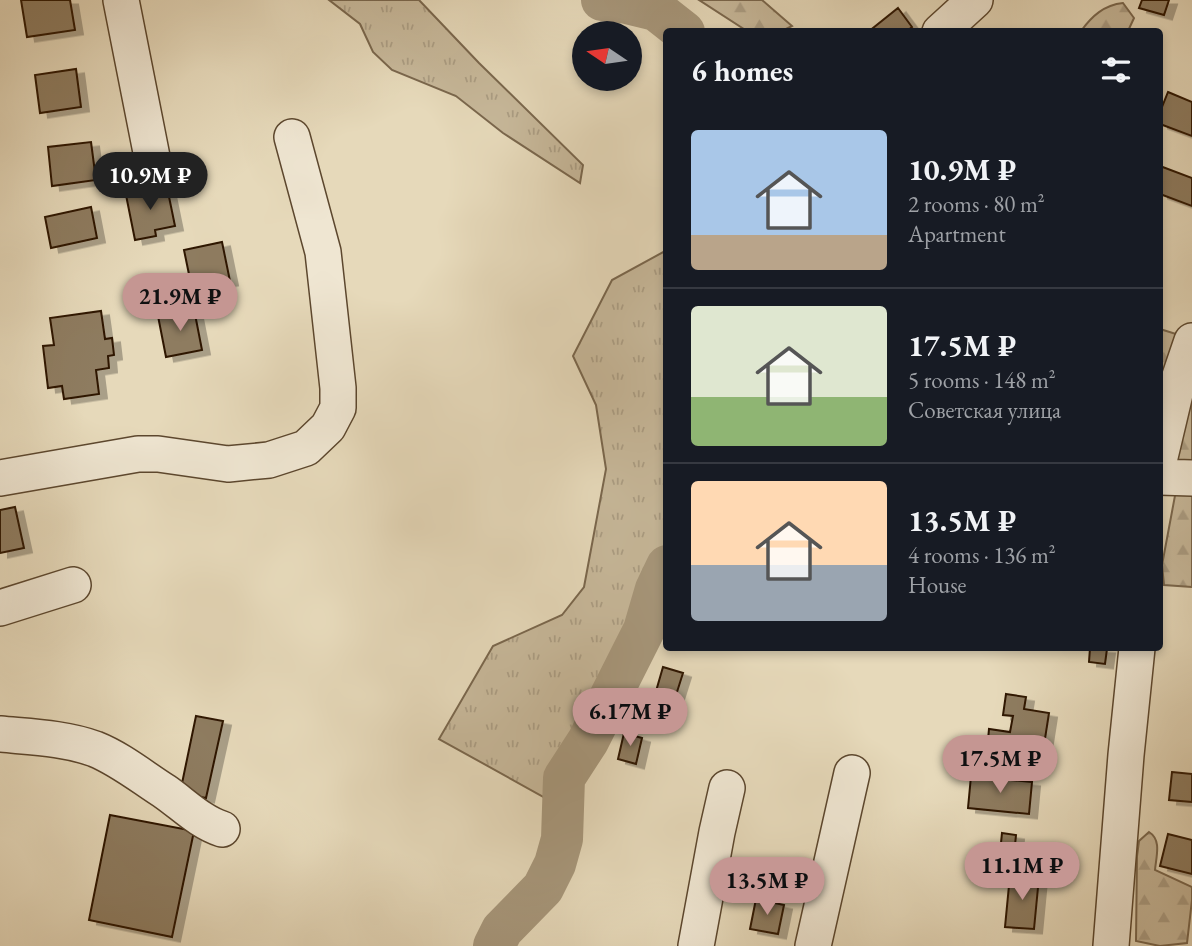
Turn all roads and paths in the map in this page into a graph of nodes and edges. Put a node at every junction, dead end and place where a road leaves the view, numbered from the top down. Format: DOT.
graph roads {
  1 [pos="121,0"];
  2 [pos="975,0"];
  3 [pos="944,28"];
  4 [pos="292,137"];
  5 [pos="152,157"];
  6 [pos="1185,361"];
  7 [pos="1163,445"];
  8 [pos="1163,477"];
  9 [pos="0,478"];
  10 [pos="1192,478"];
  11 [pos="73,585"];
  12 [pos="0,608"];
  13 [pos="1137,651"];
  14 [pos="0,734"];
  15 [pos="852,773"];
  16 [pos="727,788"];
  17 [pos="222,830"];
  18 [pos="696,946"];
  19 [pos="813,946"];
  20 [pos="1111,946"];
  1 -- 5 [label="street"];
  2 -- 3 [label="street"];
  4 -- 9 [label="street"];
  6 -- 7 [label="street"];
  8 -- 10 [label="street"];
  11 -- 12 [label="street"];
  13 -- 20 [label="street"];
  14 -- 17 [label="street"];
  15 -- 19 [label="street"];
  16 -- 18 [label="street"];
}
